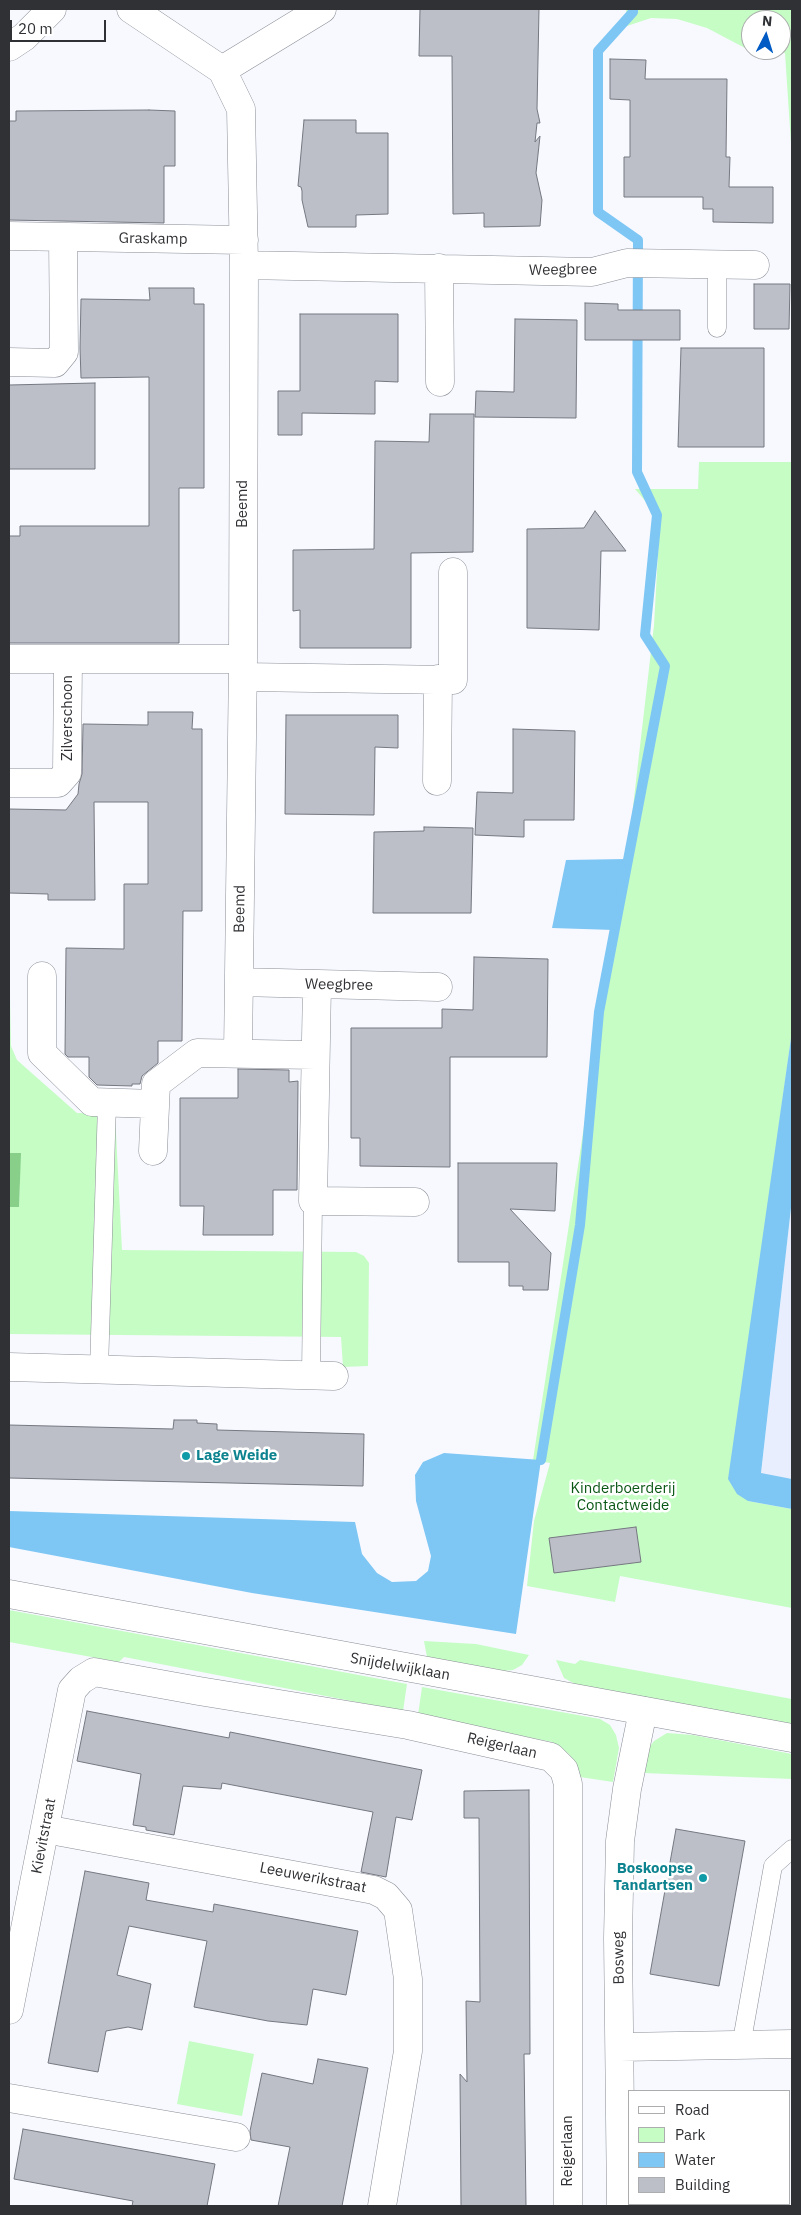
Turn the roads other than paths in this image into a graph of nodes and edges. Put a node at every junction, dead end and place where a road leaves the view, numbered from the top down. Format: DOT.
graph roads {
  1 [pos="52,9"];
  2 [pos="131,9"];
  3 [pos="322,9"];
  4 [pos="9,47"];
  5 [pos="222,70"];
  6 [pos="9,236"];
  7 [pos="63,237"];
  8 [pos="244,252"];
  9 [pos="717,265"];
  10 [pos="755,265"];
  11 [pos="439,268"];
  12 [pos="717,328"];
  13 [pos="9,362"];
  14 [pos="440,382"];
  15 [pos="454,572"];
  16 [pos="9,658"];
  17 [pos="68,659"];
  18 [pos="243,668"];
  19 [pos="438,679"];
  20 [pos="437,781"];
  21 [pos="9,783"];
  22 [pos="42,976"];
  23 [pos="239,982"];
  24 [pos="317,985"];
  25 [pos="438,987"];
  26 [pos="238,1053"];
  27 [pos="315,1055"];
  28 [pos="107,1103"];
  29 [pos="155,1104"];
  30 [pos="154,1152"];
  31 [pos="313,1201"];
  32 [pos="415,1202"];
  33 [pos="9,1367"];
  34 [pos="99,1370"];
  35 [pos="322,1376"];
  36 [pos="9,1594"];
  37 [pos="94,1672"];
  38 [pos="643,1711"];
  39 [pos="792,1738"];
  40 [pos="45,1829"];
  41 [pos="792,1849"];
  42 [pos="9,2010"];
  43 [pos="792,2044"];
  44 [pos="741,2046"];
  45 [pos="620,2047"];
  46 [pos="9,2098"];
  47 [pos="236,2137"];
  48 [pos="382,2206"];
  49 [pos="568,2206"];
  50 [pos="621,2206"];
  1 -- 4 [label="street"];
  2 -- 5 [label="street, Beemd"];
  3 -- 5 [label="street"];
  5 -- 8 [label="street, Beemd"];
  6 -- 7 [label="street, Graskamp"];
  7 -- 8 [label="street, Graskamp"];
  7 -- 13 [label="street"];
  8 -- 11 [label="street, Weegbree"];
  8 -- 18 [label="street, Beemd"];
  9 -- 10 [label="street, Weegbree"];
  9 -- 11 [label="street, Weegbree"];
  9 -- 12 [label="lane"];
  11 -- 14 [label="street"];
  15 -- 19 [label="street"];
  16 -- 17 [label="street, Zilverschoon"];
  17 -- 18 [label="street, Zilverschoon"];
  17 -- 21 [label="street, Zilverschoon"];
  18 -- 19 [label="street"];
  18 -- 23 [label="street, Beemd"];
  19 -- 20 [label="street"];
  22 -- 28 [label="street"];
  23 -- 24 [label="street, Weegbree"];
  23 -- 26 [label="street, Beemd"];
  24 -- 25 [label="street, Weegbree"];
  24 -- 27 [label="street"];
  26 -- 27 [label="street"];
  26 -- 29 [label="street"];
  27 -- 31 [label="street"];
  28 -- 29 [label="street"];
  28 -- 34 [label="lane"];
  29 -- 30 [label="street"];
  31 -- 32 [label="street"];
  31 -- 35 [label="lane"];
  33 -- 34 [label="street"];
  34 -- 35 [label="street"];
  36 -- 38 [label="street, Snijdelwijklaan"];
  37 -- 40 [label="street, Kievitstraat"];
  37 -- 49 [label="street, Reigerlaan"];
  38 -- 39 [label="street, Snijdelwijklaan"];
  38 -- 45 [label="street, Bosweg"];
  40 -- 42 [label="street, Kievitstraat"];
  40 -- 48 [label="street, Leeuwerikstraat"];
  41 -- 44 [label="lane"];
  43 -- 44 [label="street"];
  44 -- 45 [label="street"];
  45 -- 50 [label="street, Bosweg"];
  46 -- 47 [label="street"];
}
